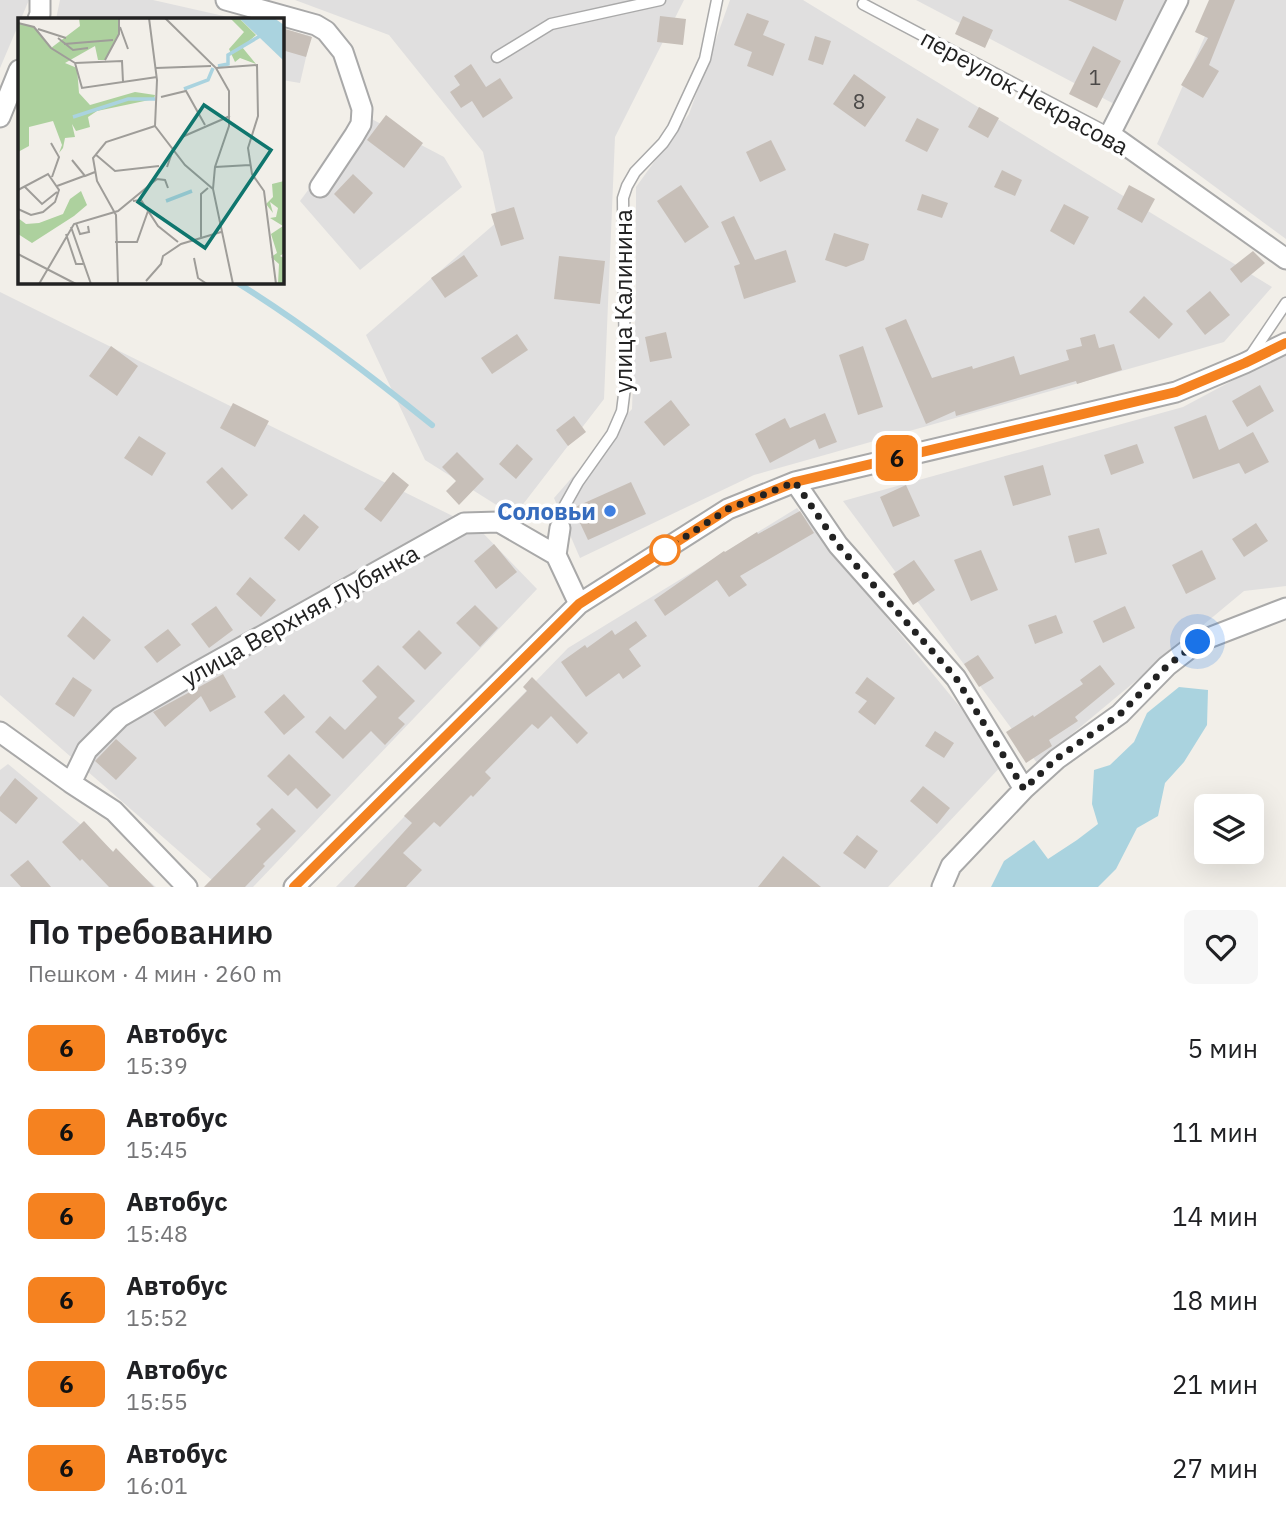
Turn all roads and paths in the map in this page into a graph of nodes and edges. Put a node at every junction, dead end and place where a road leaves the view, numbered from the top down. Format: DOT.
graph roads {
  1 [pos="40,0"];
  2 [pos="226,0"];
  3 [pos="660,0"];
  4 [pos="717,0"];
  5 [pos="1178,0"];
  6 [pos="863,4"];
  7 [pos="38,18"];
  8 [pos="497,57"];
  9 [pos="18,72"];
  10 [pos="0,117"];
  11 [pos="1110,134"];
  12 [pos="320,187"];
  13 [pos="1286,259"];
  14 [pos="1286,303"];
  15 [pos="1286,343"];
  16 [pos="1245,363"];
  17 [pos="795,482"];
  18 [pos="560,528"];
  19 [pos="556,555"];
  20 [pos="579,604"];
  21 [pos="1286,608"];
  22 [pos="0,732"];
  23 [pos="71,783"];
  24 [pos="1024,789"];
  25 [pos="187,887"];
  26 [pos="294,887"];
  27 [pos="942,887"];
  1 -- 7 [label="street"];
  2 -- 12 [label="street"];
  3 -- 8 [label="lane"];
  4 -- 18 [label="lane, улица Калинина"];
  5 -- 11 [label="street"];
  6 -- 11 [label="lane, переулок Некрасова"];
  9 -- 10 [label="street"];
  11 -- 13 [label="street, переулок Некрасова"];
  14 -- 16 [label="lane"];
  15 -- 16 [label="street"];
  16 -- 17 [label="street"];
  17 -- 20 [label="street"];
  17 -- 24 [label="street"];
  18 -- 19 [label="street, улица Калинина"];
  19 -- 20 [label="street"];
  19 -- 23 [label="street, улица Верхняя Лубянка"];
  20 -- 26 [label="street"];
  21 -- 24 [label="street"];
  22 -- 23 [label="street"];
  23 -- 25 [label="street"];
  24 -- 27 [label="street"];
}
